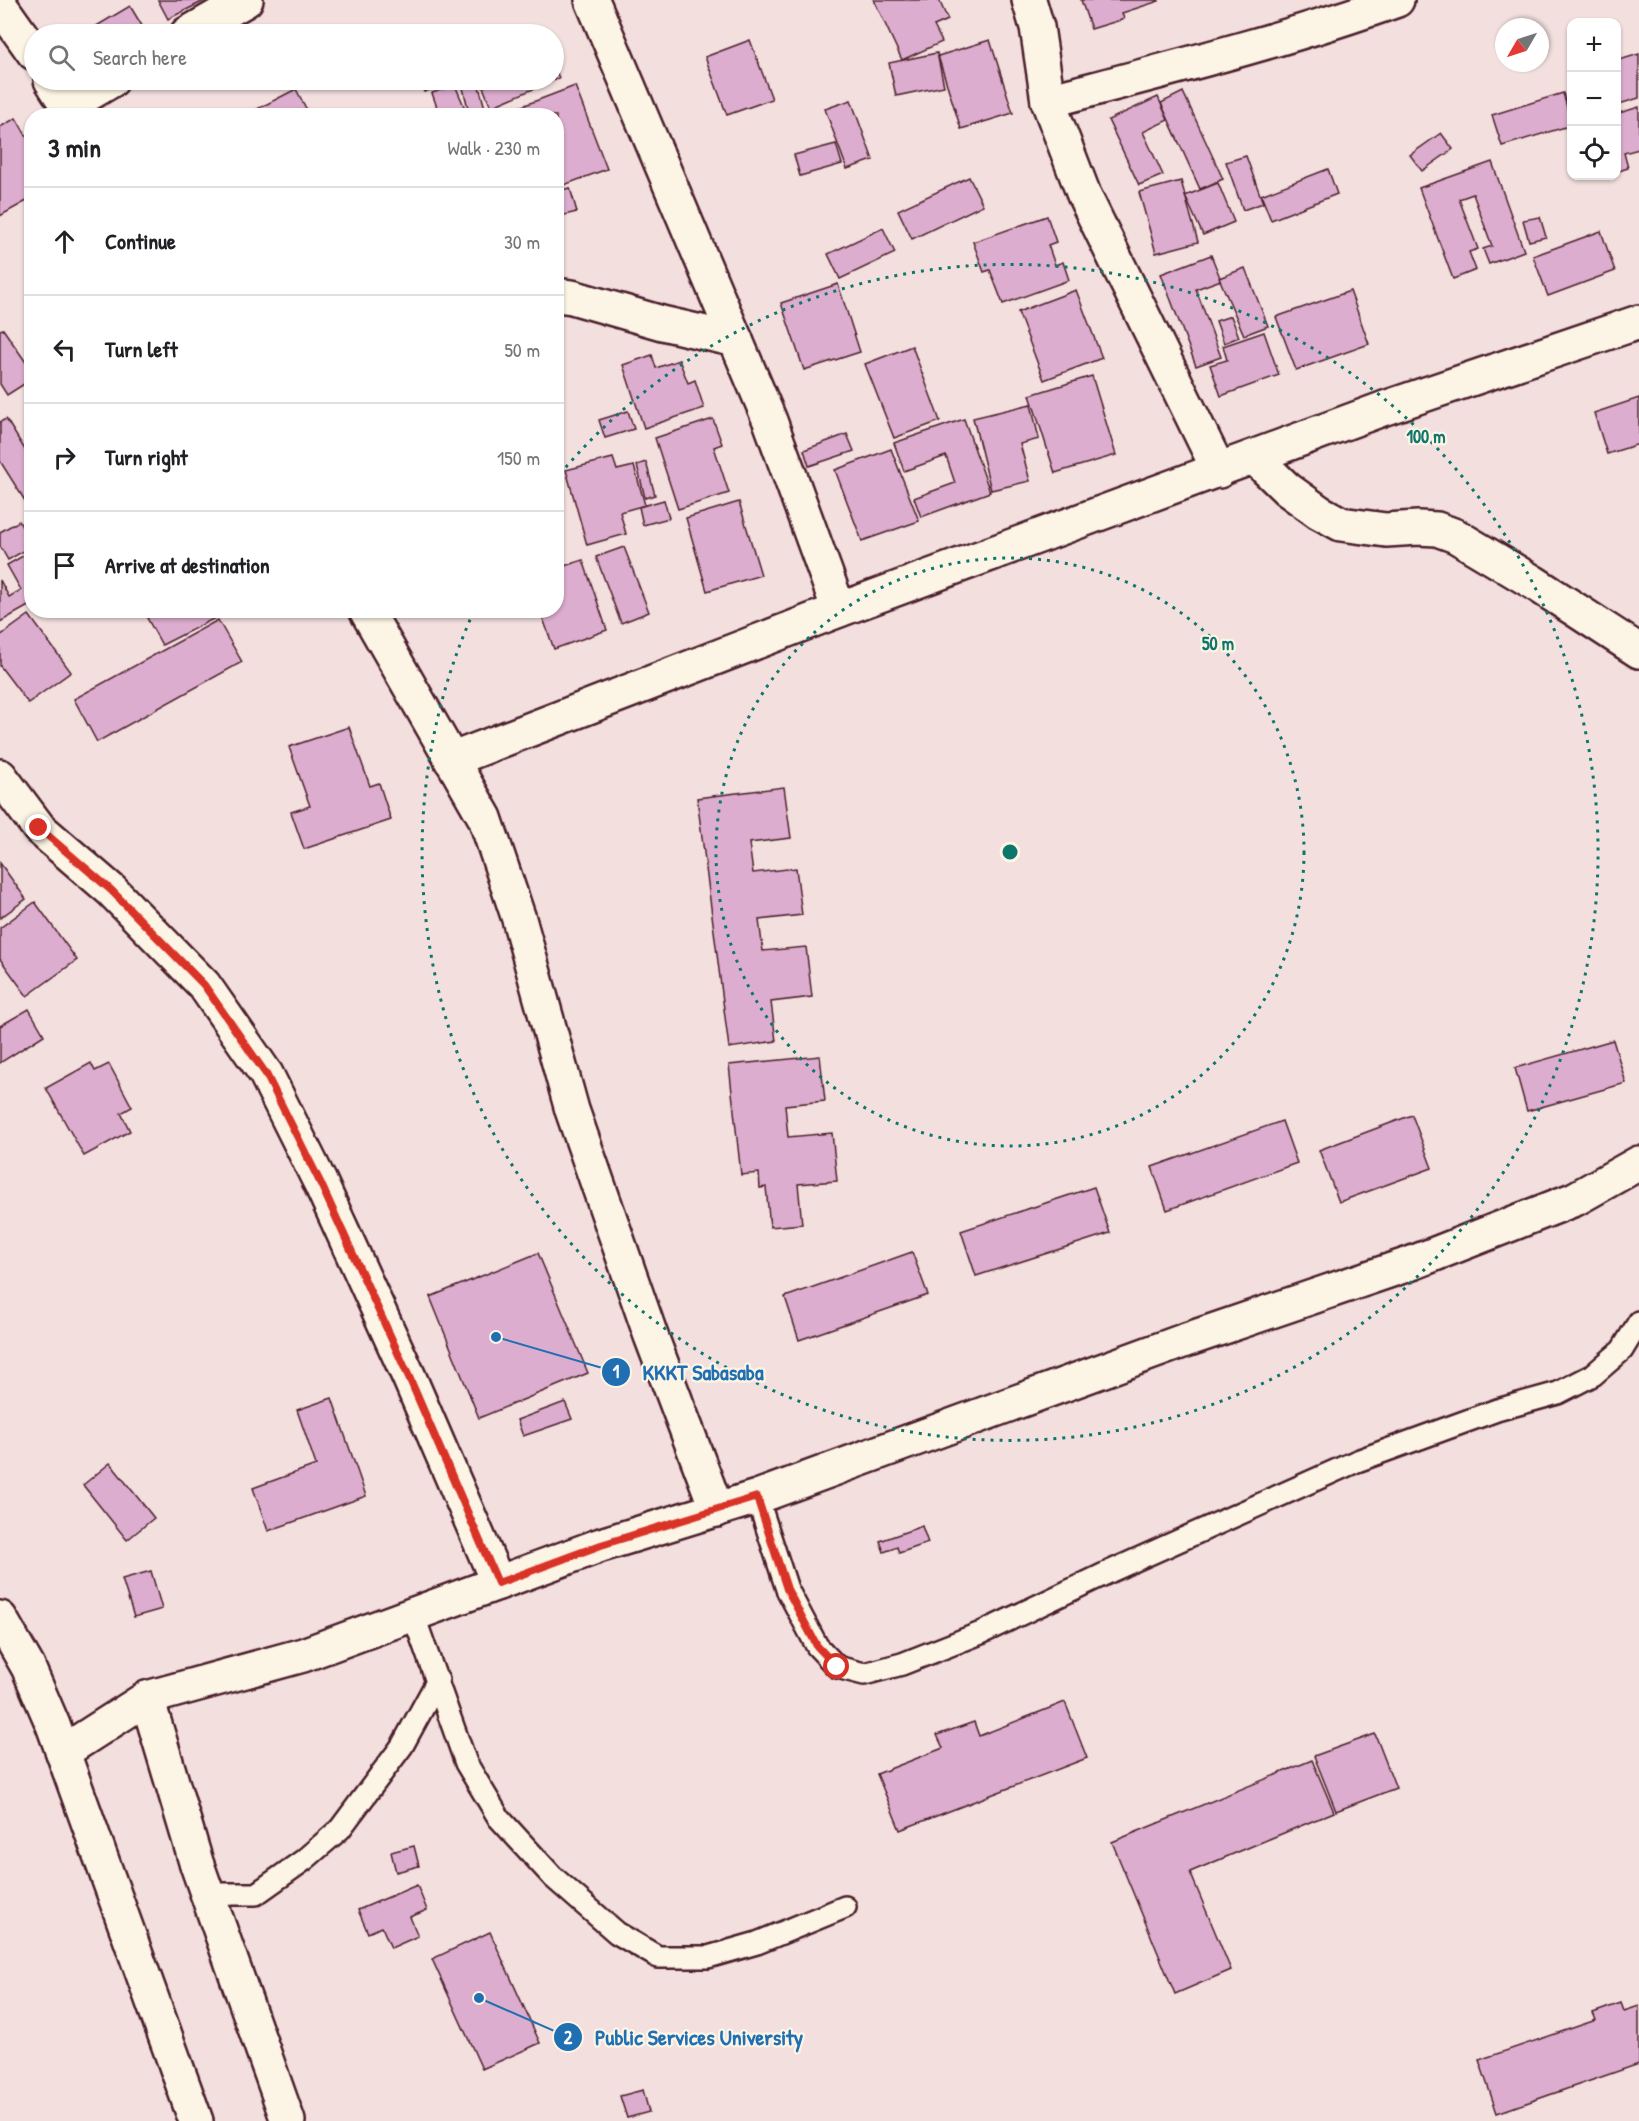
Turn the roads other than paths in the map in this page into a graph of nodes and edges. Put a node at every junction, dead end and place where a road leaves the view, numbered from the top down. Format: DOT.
graph roads {
  1 [pos="246,0"];
  2 [pos="592,0"];
  3 [pos="1029,0"];
  4 [pos="1397,0"];
  5 [pos="0,5"];
  6 [pos="204,24"];
  7 [pos="24,40"];
  8 [pos="88,90"];
  9 [pos="64,100"];
  10 [pos="1048,101"];
  11 [pos="564,296"];
  12 [pos="1639,322"];
  13 [pos="736,340"];
  14 [pos="1255,458"];
  15 [pos="1219,471"];
  16 [pos="839,610"];
  17 [pos="371,618"];
  18 [pos="1639,651"];
  19 [pos="451,760"];
  20 [pos="0,776"];
  21 [pos="1639,1162"];
  22 [pos="1639,1322"];
  23 [pos="757,1497"];
  24 [pos="717,1510"];
  25 [pos="498,1583"];
  26 [pos="413,1614"];
  27 [pos="0,1618"];
  28 [pos="438,1680"];
  29 [pos="147,1698"];
  30 [pos="63,1752"];
  31 [pos="207,1894"];
  32 [pos="845,1906"];
  33 [pos="196,2121"];
  34 [pos="288,2121"];
  1 -- 6 [label="street"];
  2 -- 13 [label="street"];
  3 -- 10 [label="street"];
  4 -- 10 [label="street"];
  5 -- 7 [label="street"];
  8 -- 9 [label="street"];
  10 -- 15 [label="street"];
  11 -- 13 [label="street"];
  12 -- 14 [label="street"];
  13 -- 16 [label="street"];
  14 -- 15 [label="street"];
  14 -- 18 [label="street"];
  15 -- 16 [label="street"];
  16 -- 19 [label="street"];
  17 -- 19 [label="street"];
  19 -- 24 [label="street"];
  20 -- 25 [label="street"];
  21 -- 23 [label="street"];
  22 -- 23 [label="lane"];
  23 -- 24 [label="street"];
  24 -- 25 [label="street"];
  25 -- 26 [label="street"];
  26 -- 28 [label="lane"];
  26 -- 29 [label="street"];
  27 -- 30 [label="street"];
  28 -- 31 [label="lane"];
  28 -- 32 [label="lane"];
  29 -- 30 [label="street"];
  29 -- 31 [label="street"];
  30 -- 33 [label="street"];
  31 -- 34 [label="street"];
}
